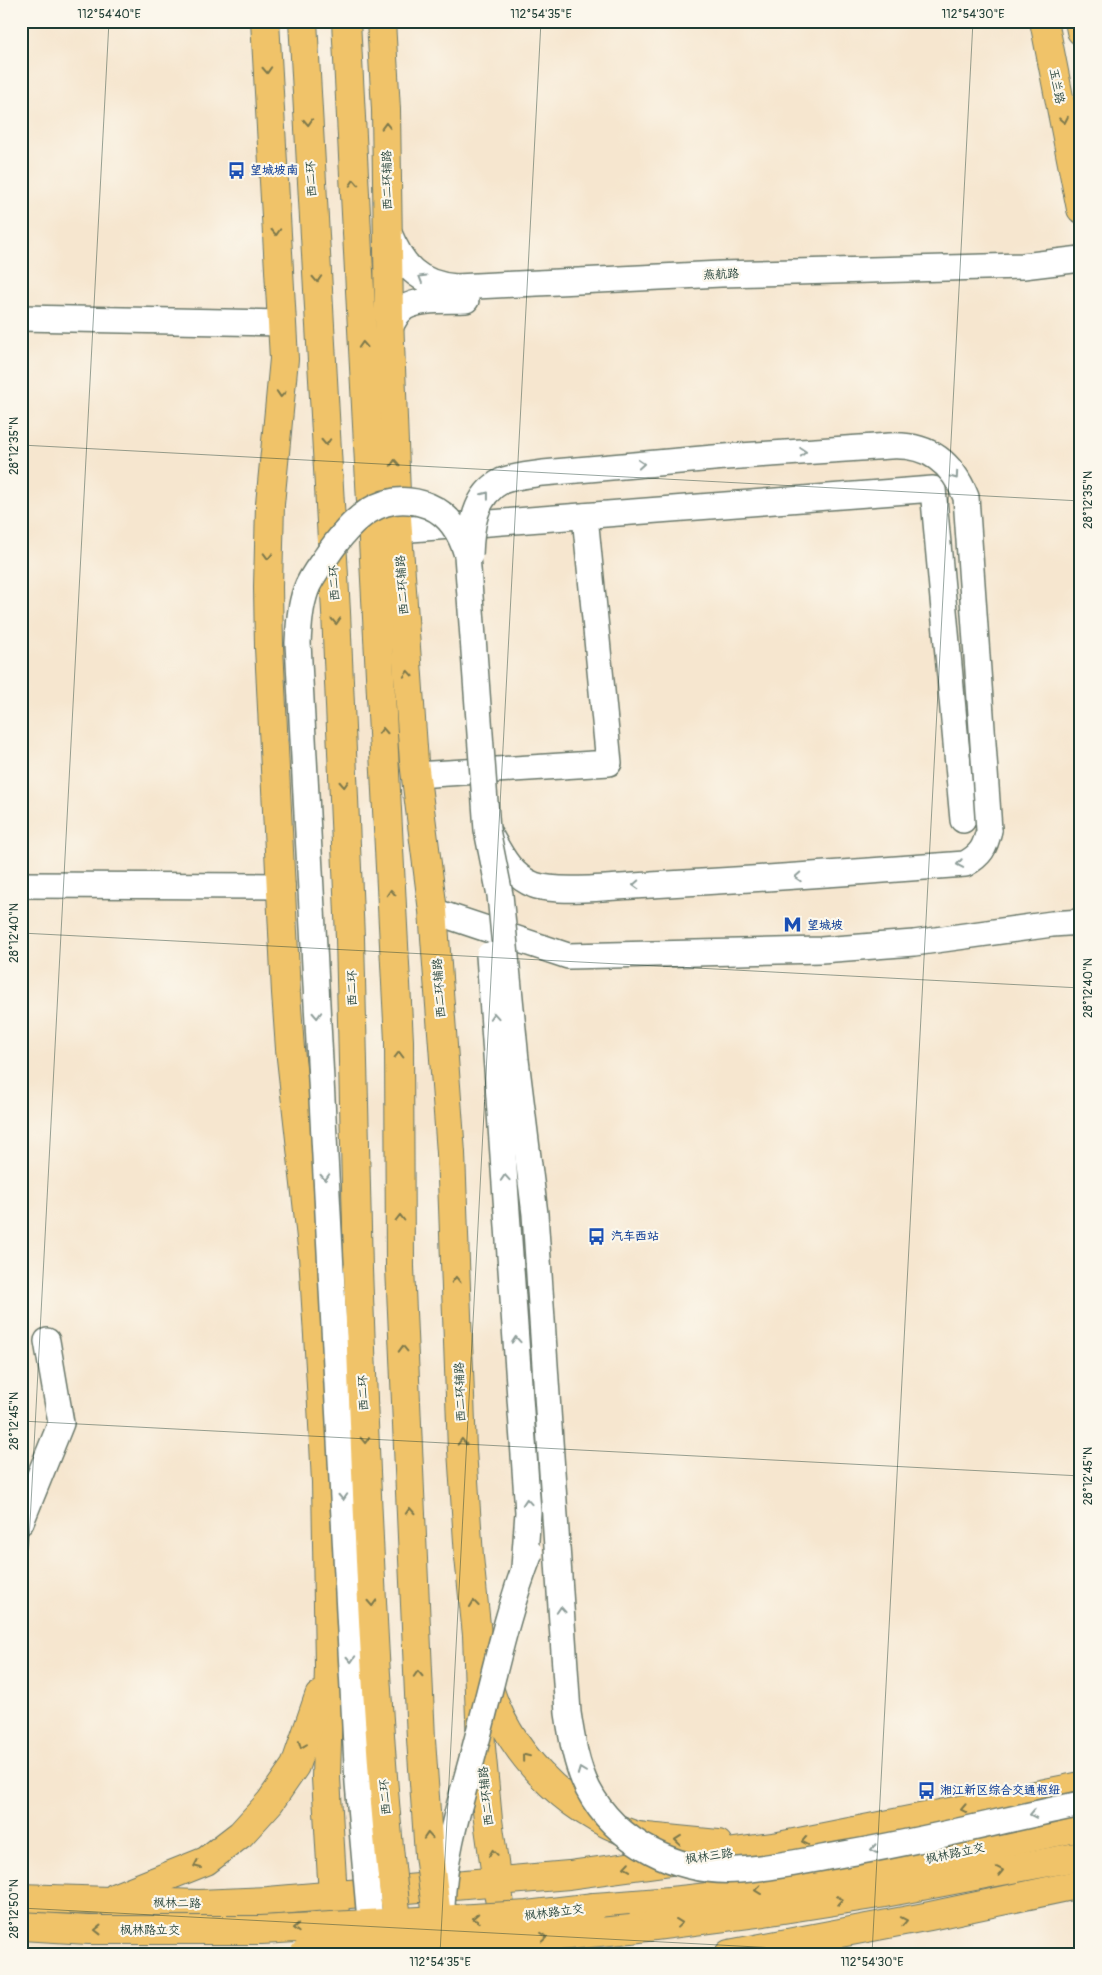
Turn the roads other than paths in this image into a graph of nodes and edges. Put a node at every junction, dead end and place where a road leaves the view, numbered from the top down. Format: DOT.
graph roads {
  1 [pos="265,21"];
  2 [pos="302,21"];
  3 [pos="346,21"];
  4 [pos="381,21"];
  5 [pos="1044,21"];
  6 [pos="1079,21"];
  7 [pos="1081,31"];
  8 [pos="1081,209"];
  9 [pos="388,230"];
  10 [pos="1081,259"];
  11 [pos="1081,274"];
  12 [pos="21,318"];
  13 [pos="281,323"];
  14 [pos="390,328"];
  15 [pos="585,516"];
  16 [pos="398,530"];
  17 [pos="469,575"];
  18 [pos="416,775"];
  19 [pos="963,820"];
  20 [pos="487,830"];
  21 [pos="21,885"];
  22 [pos="282,886"];
  23 [pos="433,911"];
  24 [pos="1081,922"];
  25 [pos="47,1341"];
  26 [pos="554,1487"];
  27 [pos="21,1522"];
  28 [pos="524,1568"];
  29 [pos="477,1636"];
  30 [pos="329,1666"];
  31 [pos="1081,1786"];
  32 [pos="1081,1804"];
  33 [pos="1081,1827"];
  34 [pos="779,1846"];
  35 [pos="1081,1856"];
  36 [pos="497,1881"];
  37 [pos="1081,1884"];
  38 [pos="333,1896"];
  39 [pos="21,1898"];
  40 [pos="105,1902"];
  41 [pos="21,1926"];
  42 [pos="784,1949"];
  43 [pos="441,1951"];
  44 [pos="732,1953"];
  45 [pos="304,1954"];
  46 [pos="339,1954"];
  47 [pos="373,1954"];
  48 [pos="402,1954"];
  49 [pos="506,1954"];
  1 -- 13 [label="main road, one-way"];
  2 -- 48 [label="main road, 西二环, one-way, bridge"];
  43 -- 3 [label="main road, one-way, bridge"];
  9 -- 4 [label="main road, 西二环辅路, one-way"];
  5 -- 8 [label="main road, 玉兰路, one-way"];
  6 -- 7 [label="main road"];
  10 -- 9 [label="street, 燕航路, one-way"];
  9 -- 14 [label="main road, 西二环辅路"];
  11 -- 14 [label="street, 燕航路"];
  12 -- 13 [label="street"];
  13 -- 22 [label="main road, one-way"];
  16 -- 14 [label="main road, 西二环辅路, one-way"];
  15 -- 16 [label="street"];
  15 -- 18 [label="street"];
  15 -- 19 [label="street"];
  18 -- 16 [label="main road, 西二环辅路, one-way"];
  17 -- 20 [label="street, bridge"];
  17 -- 20 [label="street, one-way, bridge"];
  17 -- 47 [label="street, one-way, bridge"];
  18 -- 23 [label="main road, 西二环辅路"];
  20 -- 26 [label="street, bridge"];
  28 -- 20 [label="street, one-way, bridge"];
  21 -- 22 [label="street"];
  22 -- 30 [label="main road"];
  23 -- 24 [label="street"];
  29 -- 23 [label="main road, 西二环辅路, one-way"];
  25 -- 27 [label="street"];
  26 -- 28 [label="street, bridge"];
  32 -- 26 [label="street, one-way, bridge"];
  28 -- 43 [label="street, bridge"];
  34 -- 29 [label="main road, one-way"];
  36 -- 29 [label="main road, 西二环辅路, one-way"];
  30 -- 38 [label="main road"];
  30 -- 40 [label="main road, one-way"];
  31 -- 34 [label="main road, 枫林三路, one-way"];
  33 -- 41 [label="main road, 枫林路立交, one-way, bridge"];
  34 -- 36 [label="main road, 枫林三路, one-way"];
  45 -- 35 [label="main road, 枫林路立交, one-way, bridge"];
  36 -- 38 [label="main road, 枫林三路"];
  36 -- 49 [label="main road, 西二环辅路"];
  42 -- 37 [label="main road, one-way"];
  38 -- 40 [label="main road, 枫林二路"];
  38 -- 46 [label="main road"];
  39 -- 40 [label="main road, 枫林二路"];
  42 -- 44 [label="main road"];
}
